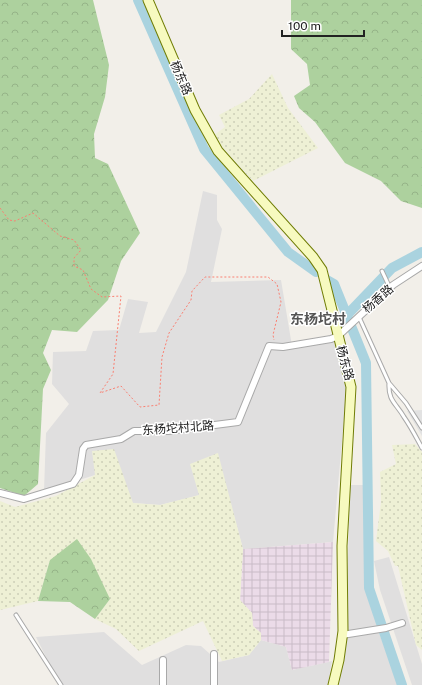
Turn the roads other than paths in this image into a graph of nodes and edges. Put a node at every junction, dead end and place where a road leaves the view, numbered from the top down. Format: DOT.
graph roads {
  1 [pos="148,0"];
  2 [pos="422,266"];
  3 [pos="382,271"];
  4 [pos="390,288"];
  5 [pos="357,318"];
  6 [pos="340,334"];
  7 [pos="389,383"];
  8 [pos="422,428"];
  9 [pos="422,448"];
  10 [pos="0,493"];
  11 [pos="16,615"];
  12 [pos="402,623"];
  13 [pos="342,635"];
  14 [pos="214,654"];
  15 [pos="163,660"];
  16 [pos="60,685"];
  17 [pos="163,685"];
  18 [pos="214,685"];
  19 [pos="333,685"];
  1 -- 6 [label="street, 杨东路"];
  2 -- 4 [label="street, 杨香路"];
  3 -- 4 [label="lane"];
  4 -- 5 [label="street, 杨香路"];
  5 -- 6 [label="street, 杨香路"];
  5 -- 7 [label="lane"];
  6 -- 10 [label="street, 东杨坨村北路"];
  6 -- 13 [label="street, 杨东路"];
  7 -- 8 [label="lane"];
  7 -- 9 [label="lane"];
  11 -- 16 [label="lane"];
  12 -- 13 [label="street"];
  13 -- 19 [label="street, 杨东路"];
  14 -- 18 [label="street"];
  15 -- 17 [label="street"];
}
